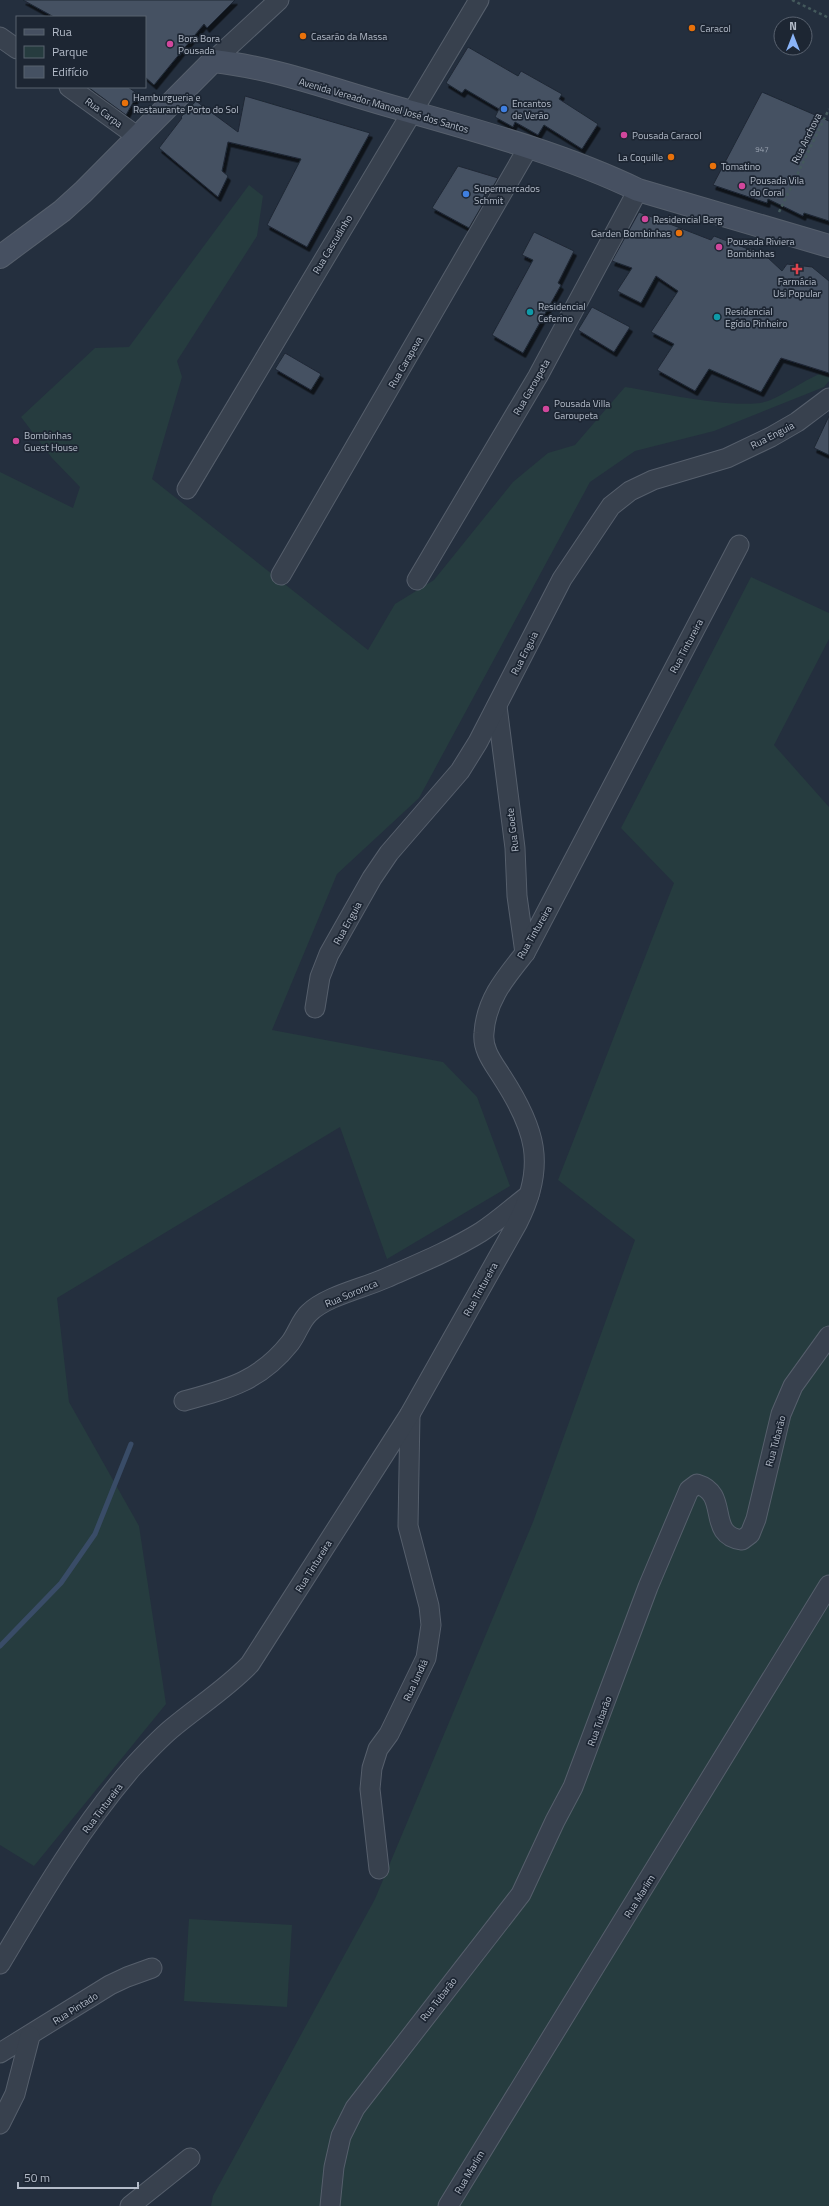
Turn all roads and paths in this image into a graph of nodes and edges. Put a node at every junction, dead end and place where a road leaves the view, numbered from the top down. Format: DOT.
graph roads {
  1 [pos="279,0"];
  2 [pos="478,0"];
  3 [pos="792,0"];
  4 [pos="829,18"];
  5 [pos="0,37"];
  6 [pos="16,48"];
  7 [pos="213,61"];
  8 [pos="70,88"];
  9 [pos="829,109"];
  10 [pos="410,112"];
  11 [pos="138,137"];
  12 [pos="528,148"];
  13 [pos="638,190"];
  14 [pos="776,218"];
  15 [pos="829,246"];
  16 [pos="0,257"];
  17 [pos="829,398"];
  18 [pos="188,489"];
  19 [pos="739,545"];
  20 [pos="281,575"];
  21 [pos="417,580"];
  22 [pos="497,706"];
  23 [pos="524,953"];
  24 [pos="316,1008"];
  25 [pos="531,1193"];
  26 [pos="829,1336"];
  27 [pos="184,1401"];
  28 [pos="410,1414"];
  29 [pos="829,1585"];
  30 [pos="379,1869"];
  31 [pos="0,1964"];
  32 [pos="152,1968"];
  33 [pos="30,2036"];
  34 [pos="0,2053"];
  35 [pos="0,2124"];
  36 [pos="190,2158"];
  37 [pos="130,2206"];
  38 [pos="330,2206"];
  39 [pos="448,2206"];
  1 -- 7 [label="street"];
  2 -- 10 [label="street, Rua Cascudinho"];
  3 -- 4 [label="path"];
  5 -- 6 [label="street"];
  7 -- 10 [label="main road, Avenida Vereador Manoel José dos Santos"];
  7 -- 11 [label="main road"];
  8 -- 11 [label="street, Rua Carpa"];
  9 -- 14 [label="path, Rua Anchova"];
  10 -- 12 [label="main road, Avenida Vereador Manoel José dos Santos"];
  10 -- 18 [label="street, Rua Cascudinho"];
  11 -- 16 [label="main road"];
  12 -- 13 [label="main road, Avenida Vereador Manoel José dos Santos"];
  12 -- 20 [label="street, Rua Carapeva"];
  13 -- 15 [label="main road, Avenida Vereador Manoel José dos Santos"];
  13 -- 21 [label="street, Rua Garoupeta"];
  17 -- 22 [label="street, Rua Enguia"];
  19 -- 23 [label="street, Rua Tintureira"];
  22 -- 23 [label="street, Rua Goete"];
  22 -- 24 [label="street, Rua Enguia"];
  23 -- 25 [label="street, Rua Tintureira"];
  25 -- 27 [label="street, Rua Sororoca"];
  25 -- 28 [label="street, Rua Tintureira"];
  26 -- 38 [label="street, Rua Tubarão"];
  28 -- 30 [label="street, Rua Jundiá"];
  28 -- 31 [label="street, Rua Tintureira"];
  29 -- 39 [label="street, Rua Marlim"];
  32 -- 33 [label="street, Rua Pintado"];
  33 -- 34 [label="street, Rua Pintado"];
  33 -- 35 [label="street"];
  36 -- 37 [label="street"];
}
